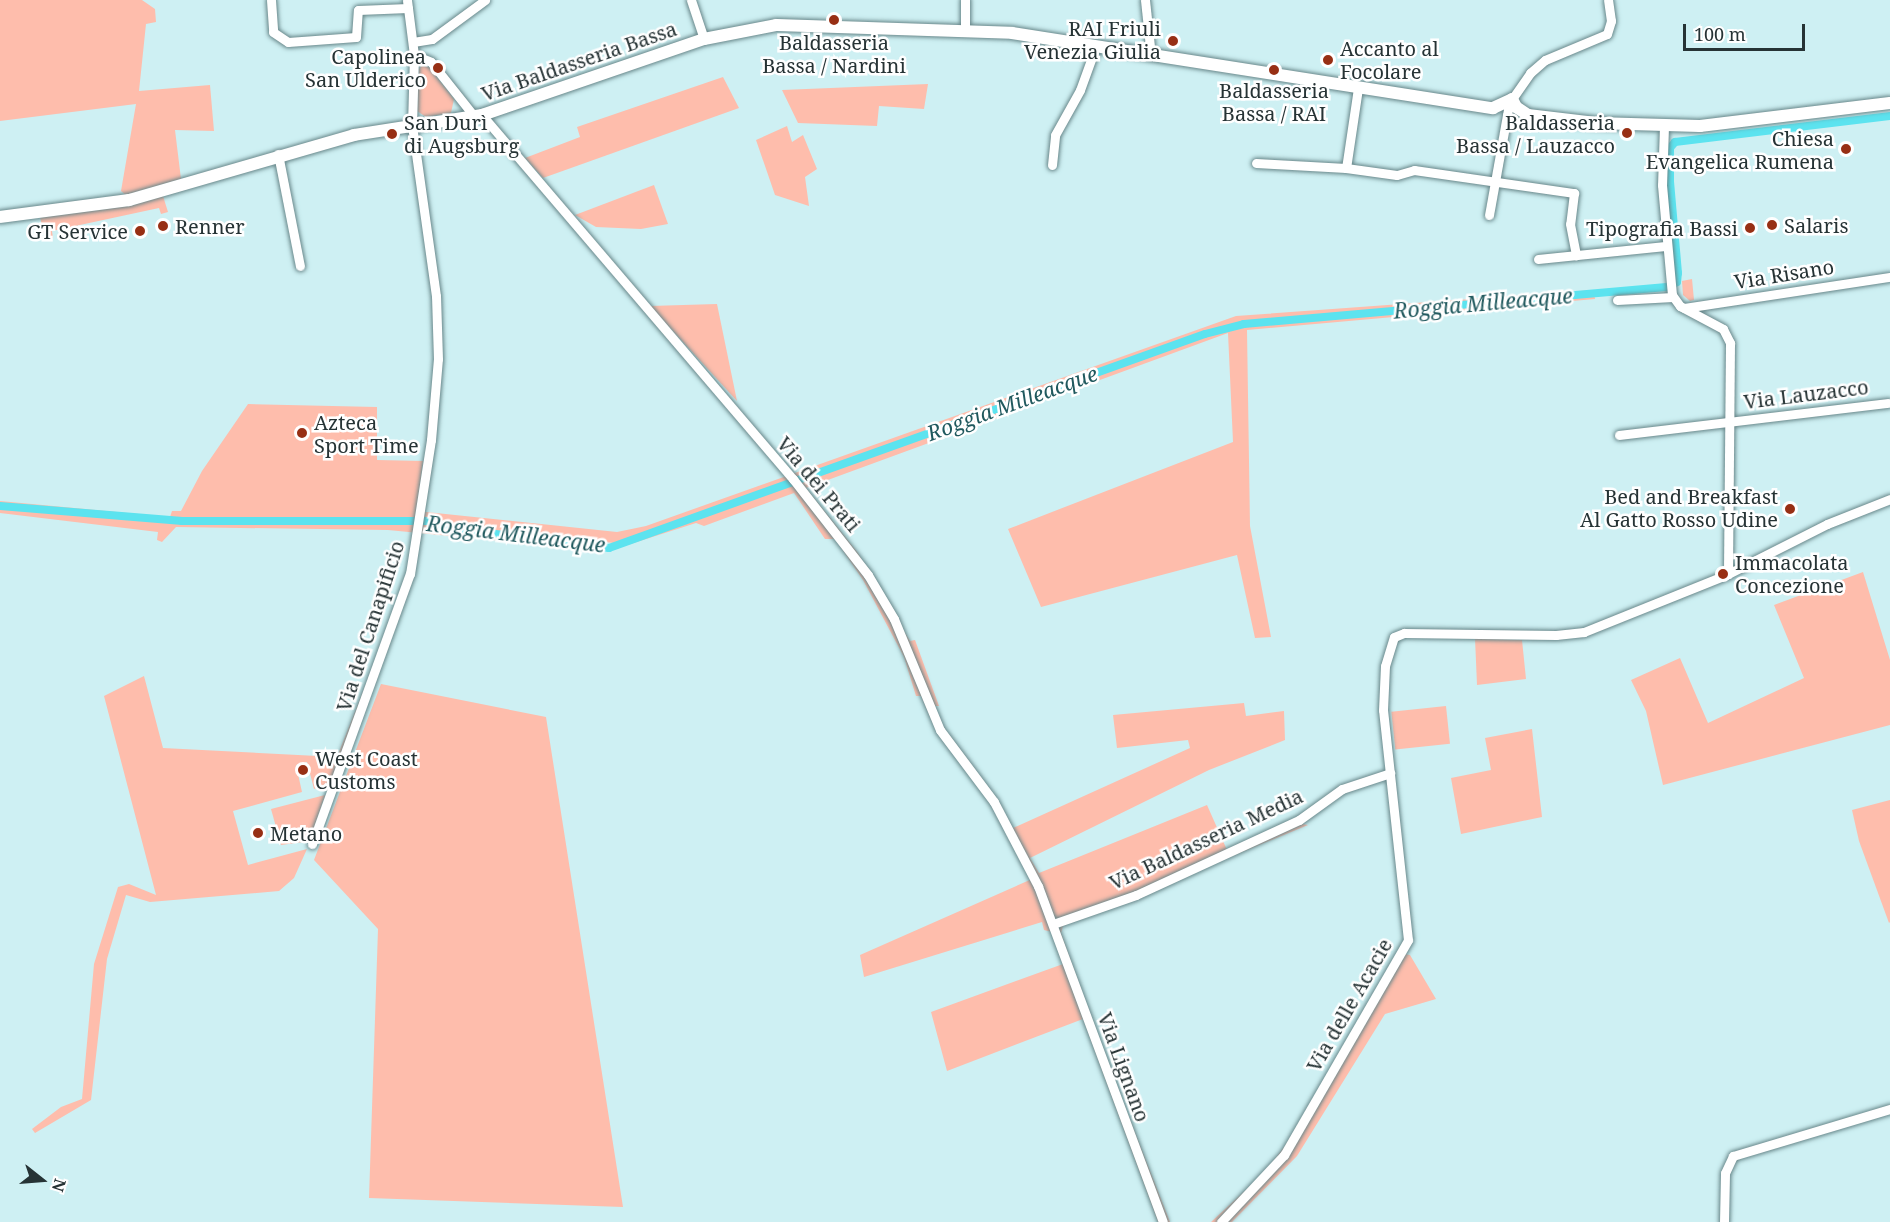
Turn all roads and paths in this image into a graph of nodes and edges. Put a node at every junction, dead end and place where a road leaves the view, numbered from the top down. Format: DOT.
graph roads {
  1 [pos="271,0"];
  2 [pos="485,0"];
  3 [pos="691,0"];
  4 [pos="965,0"];
  5 [pos="1145,0"];
  6 [pos="1608,0"];
  7 [pos="408,4"];
  8 [pos="965,30"];
  9 [pos="704,39"];
  10 [pos="413,42"];
  11 [pos="1096,46"];
  12 [pos="414,55"];
  13 [pos="1151,56"];
  14 [pos="1358,88"];
  15 [pos="1890,103"];
  16 [pos="1510,105"];
  17 [pos="478,116"];
  18 [pos="412,126"];
  19 [pos="1664,126"];
  20 [pos="278,154"];
  21 [pos="1256,163"];
  22 [pos="1052,165"];
  23 [pos="1346,168"];
  24 [pos="1494,180"];
  25 [pos="1489,215"];
  26 [pos="0,217"];
  27 [pos="1665,246"];
  28 [pos="1576,255"];
  29 [pos="1538,259"];
  30 [pos="300,266"];
  31 [pos="1890,277"];
  32 [pos="1672,294"];
  33 [pos="1617,300"];
  34 [pos="1684,308"];
  35 [pos="1888,403"];
  36 [pos="1729,422"];
  37 [pos="1619,435"];
  38 [pos="1890,499"];
  39 [pos="1728,574"];
  40 [pos="1390,773"];
  41 [pos="312,844"];
  42 [pos="1053,924"];
  43 [pos="1890,1109"];
  44 [pos="1162,1222"];
  45 [pos="1221,1222"];
  46 [pos="1724,1222"];
  1 -- 7 [label="street"];
  2 -- 10 [label="street"];
  3 -- 9 [label="street"];
  4 -- 8 [label="street"];
  5 -- 13 [label="street"];
  6 -- 16 [label="street"];
  7 -- 10 [label="street, Via del Canapificio"];
  8 -- 9 [label="street, Via Baldasseria Bassa"];
  8 -- 11 [label="street, Via Baldasseria Bassa"];
  9 -- 17 [label="street, Via Baldasseria Bassa"];
  10 -- 12 [label="street, Via del Canapificio"];
  11 -- 13 [label="street, Via Baldasseria Bassa"];
  11 -- 22 [label="street"];
  12 -- 17 [label="street, Via dei Prati"];
  12 -- 18 [label="street, Via del Canapificio"];
  13 -- 14 [label="street, Via Baldasseria Bassa"];
  14 -- 16 [label="street, Via Baldasseria Bassa"];
  14 -- 23 [label="street"];
  15 -- 19 [label="street, Via Baldasseria Bassa"];
  16 -- 19 [label="street, Via Baldasseria Bassa"];
  16 -- 24 [label="street"];
  17 -- 18 [label="street, Via Baldasseria Bassa"];
  17 -- 42 [label="street, Via dei Prati"];
  18 -- 20 [label="street, Via Baldasseria Bassa"];
  18 -- 41 [label="street, Via del Canapificio"];
  19 -- 27 [label="street"];
  20 -- 26 [label="street, Via Baldasseria Bassa"];
  20 -- 30 [label="street"];
  21 -- 23 [label="street"];
  23 -- 24 [label="street"];
  24 -- 25 [label="street"];
  24 -- 28 [label="street"];
  27 -- 28 [label="street"];
  27 -- 32 [label="street"];
  28 -- 29 [label="street"];
  31 -- 34 [label="street, Via Risano"];
  32 -- 33 [label="street"];
  32 -- 34 [label="street, Via Lauzacco"];
  34 -- 36 [label="street, Via Lauzacco"];
  35 -- 36 [label="street, Via Lauzacco"];
  36 -- 37 [label="street, Via Lauzacco"];
  36 -- 39 [label="street, Via Lauzacco"];
  38 -- 39 [label="street"];
  39 -- 40 [label="street"];
  40 -- 42 [label="street, Via Baldasseria Media"];
  40 -- 45 [label="street, Via delle Acacie"];
  42 -- 44 [label="street, Via Lignano"];
  43 -- 46 [label="street"];
}
